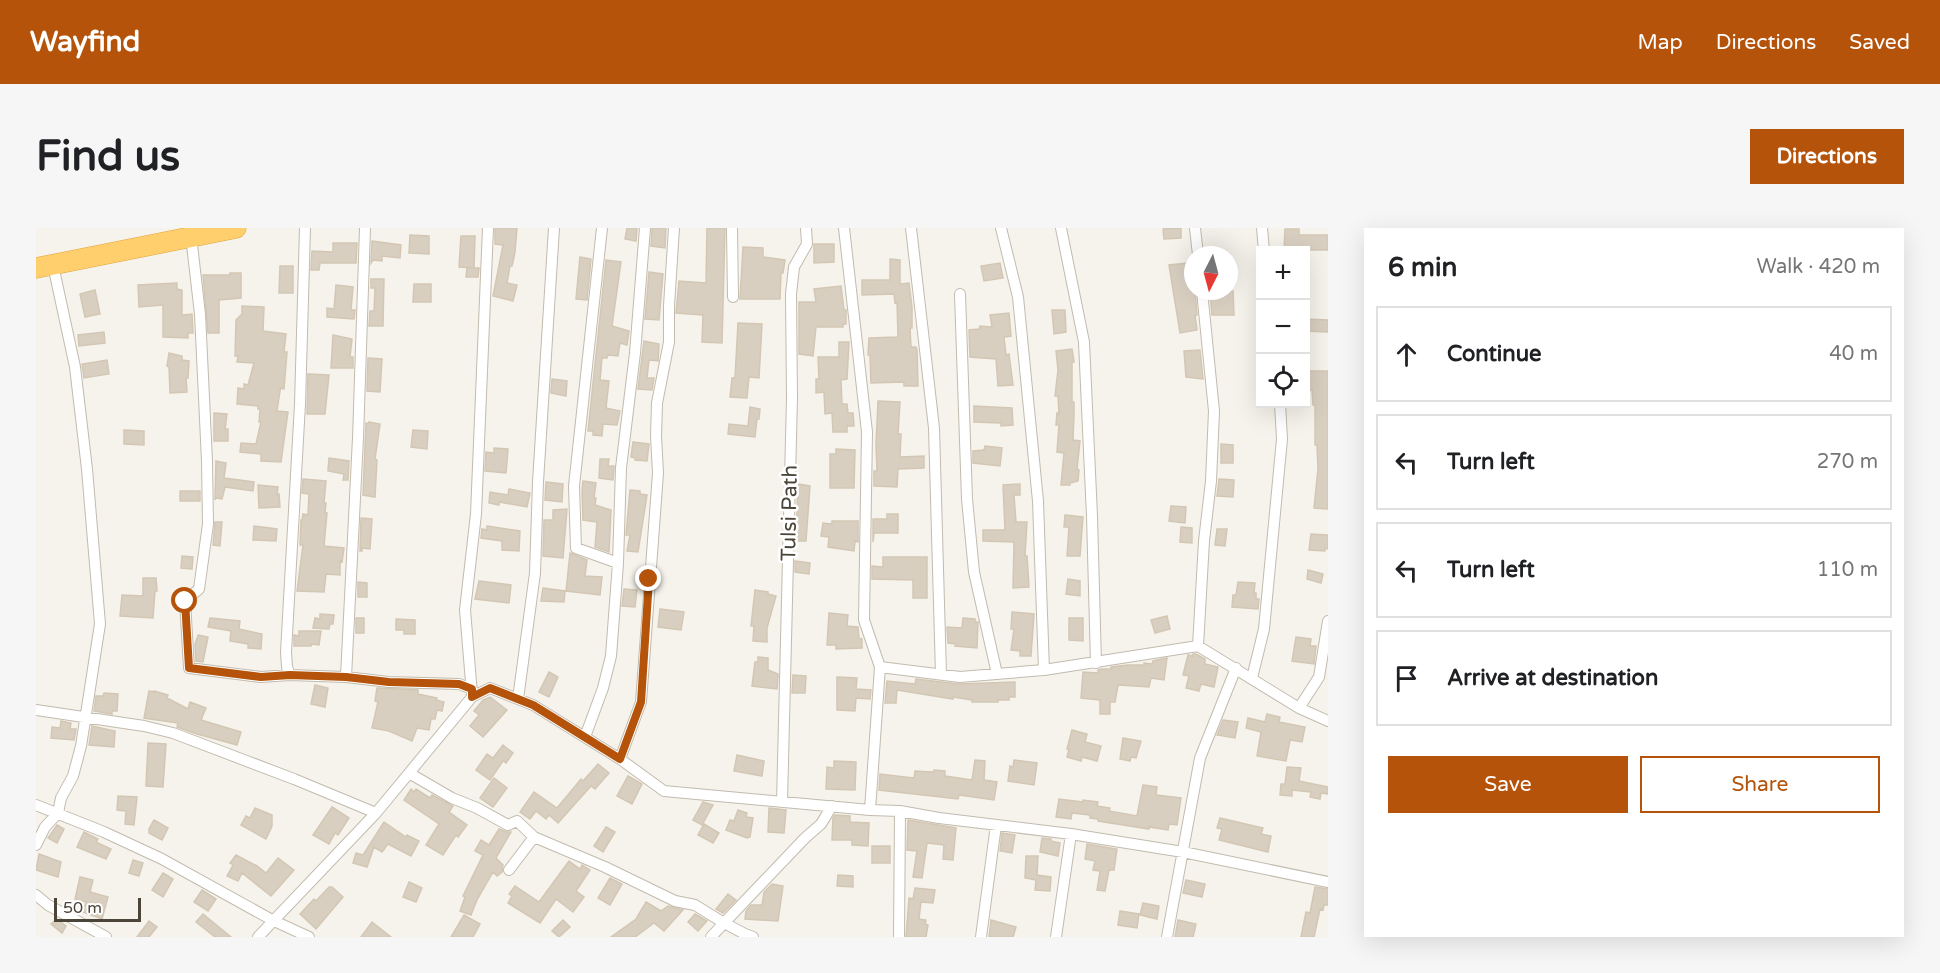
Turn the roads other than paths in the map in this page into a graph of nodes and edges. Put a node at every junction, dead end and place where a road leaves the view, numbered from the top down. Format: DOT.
graph roads {
  1 [pos="305,228"];
  2 [pos="364,228"];
  3 [pos="488,228"];
  4 [pos="554,228"];
  5 [pos="602,228"];
  6 [pos="645,228"];
  7 [pos="674,228"];
  8 [pos="732,228"];
  9 [pos="806,228"];
  10 [pos="844,228"];
  11 [pos="911,228"];
  12 [pos="1001,228"];
  13 [pos="1061,228"];
  14 [pos="1196,228"];
  15 [pos="1262,228"];
  16 [pos="229,229"];
  17 [pos="191,237"];
  18 [pos="1197,246"];
  19 [pos="1264,246"];
  20 [pos="44,267"];
  21 [pos="960,294"];
  22 [pos="733,297"];
  23 [pos="1203,300"];
  24 [pos="1280,408"];
  25 [pos="618,563"];
  26 [pos="1328,621"];
  27 [pos="1198,646"];
  28 [pos="1096,663"];
  29 [pos="880,667"];
  30 [pos="1236,668"];
  31 [pos="1044,670"];
  32 [pos="941,674"];
  33 [pos="997,674"];
  34 [pos="290,675"];
  35 [pos="346,677"];
  36 [pos="1252,678"];
  37 [pos="472,693"];
  38 [pos="518,699"];
  39 [pos="1299,708"];
  40 [pos="36,710"];
  41 [pos="85,718"];
  42 [pos="1328,721"];
  43 [pos="585,737"];
  44 [pos="620,759"];
  45 [pos="409,773"];
  46 [pos="782,801"];
  47 [pos="36,805"];
  48 [pos="832,806"];
  49 [pos="870,810"];
  50 [pos="900,811"];
  51 [pos="58,813"];
  52 [pos="376,813"];
  53 [pos="996,825"];
  54 [pos="1071,834"];
  55 [pos="534,837"];
  56 [pos="36,845"];
  57 [pos="1183,852"];
  58 [pos="509,870"];
  59 [pos="1328,882"];
  60 [pos="36,895"];
  61 [pos="273,920"];
  62 [pos="724,922"];
  63 [pos="106,937"];
  64 [pos="258,937"];
  65 [pos="309,937"];
  66 [pos="711,937"];
  67 [pos="753,937"];
  68 [pos="899,937"];
  69 [pos="981,937"];
  70 [pos="1056,937"];
  71 [pos="1167,937"];
  1 -- 34 [label="street"];
  2 -- 35 [label="street"];
  3 -- 37 [label="street"];
  4 -- 38 [label="street"];
  5 -- 25 [label="street"];
  6 -- 25 [label="street"];
  7 -- 44 [label="street"];
  8 -- 22 [label="street"];
  9 -- 46 [label="street, Tulsi Path"];
  10 -- 29 [label="street"];
  11 -- 32 [label="street"];
  12 -- 31 [label="street"];
  13 -- 28 [label="street"];
  14 -- 18 [label="street"];
  15 -- 19 [label="street"];
  16 -- 17 [label="highway"];
  17 -- 20 [label="highway"];
  17 -- 34 [label="street"];
  20 -- 41 [label="street"];
  21 -- 33 [label="street"];
  23 -- 27 [label="street"];
  24 -- 36 [label="street"];
  25 -- 43 [label="street"];
  26 -- 39 [label="street"];
  27 -- 28 [label="street"];
  27 -- 30 [label="street"];
  28 -- 31 [label="street"];
  29 -- 32 [label="street"];
  29 -- 49 [label="street"];
  30 -- 36 [label="street"];
  30 -- 57 [label="street"];
  31 -- 33 [label="street"];
  32 -- 33 [label="street"];
  34 -- 35 [label="street"];
  35 -- 37 [label="street"];
  36 -- 39 [label="street"];
  37 -- 38 [label="street"];
  37 -- 45 [label="street"];
  38 -- 43 [label="street"];
  39 -- 42 [label="street"];
  40 -- 41 [label="street"];
  41 -- 51 [label="street"];
  41 -- 52 [label="street"];
  43 -- 44 [label="street"];
  44 -- 46 [label="street"];
  45 -- 52 [label="street"];
  45 -- 55 [label="street"];
  46 -- 48 [label="street"];
  47 -- 51 [label="street"];
  48 -- 49 [label="street"];
  48 -- 62 [label="street"];
  49 -- 50 [label="street"];
  50 -- 53 [label="street"];
  50 -- 68 [label="street"];
  51 -- 56 [label="street"];
  51 -- 61 [label="street"];
  52 -- 61 [label="street"];
  53 -- 54 [label="street"];
  53 -- 69 [label="street"];
  54 -- 57 [label="street"];
  54 -- 70 [label="street"];
  55 -- 58 [label="street"];
  55 -- 62 [label="street"];
  57 -- 59 [label="street"];
  57 -- 71 [label="street"];
  60 -- 63 [label="street"];
  61 -- 64 [label="street"];
  61 -- 65 [label="street"];
  62 -- 66 [label="street"];
  62 -- 67 [label="street"];
}
